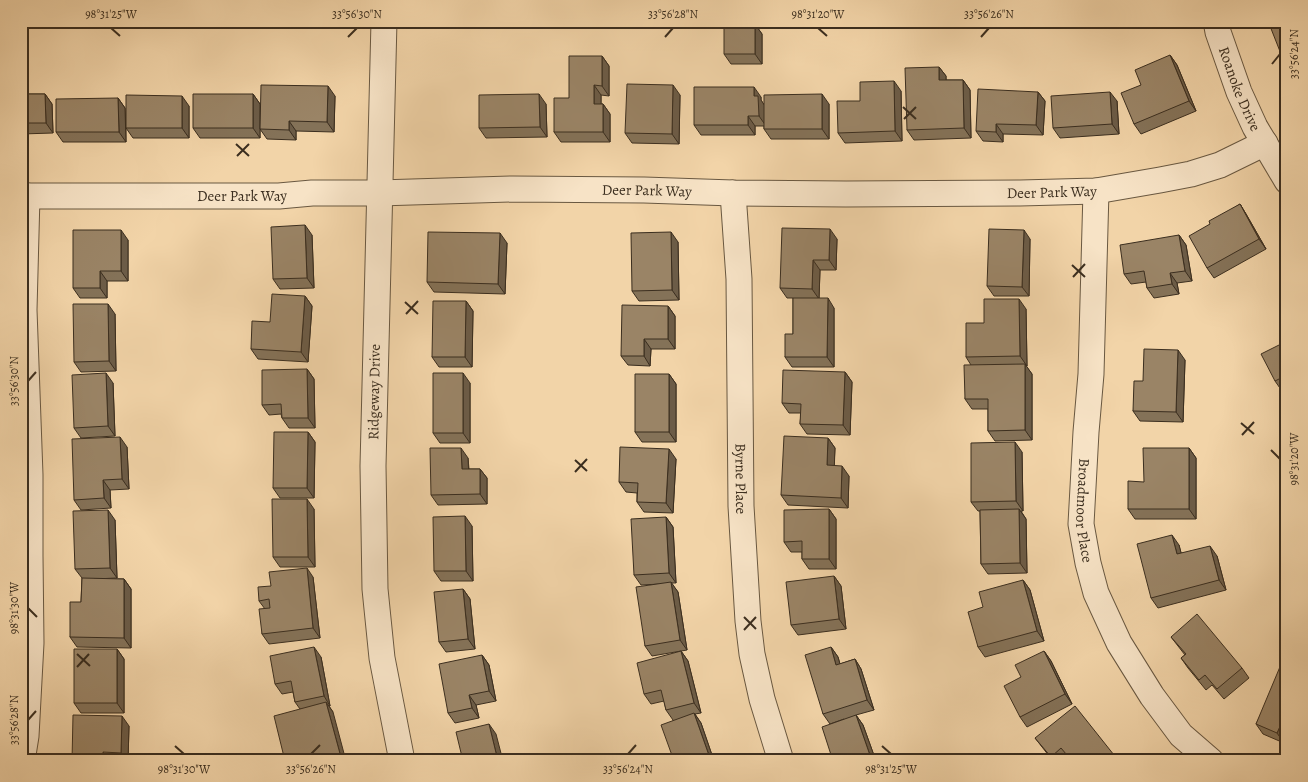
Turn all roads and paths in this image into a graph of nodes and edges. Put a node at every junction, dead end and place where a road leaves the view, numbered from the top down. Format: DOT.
graph roads {
  1 [pos="384,21"];
  2 [pos="1216,21"];
  3 [pos="1265,142"];
  4 [pos="1287,181"];
  5 [pos="1096,191"];
  6 [pos="379,193"];
  7 [pos="734,193"];
  8 [pos="24,196"];
  9 [pos="22,761"];
  10 [pos="402,761"];
  11 [pos="781,761"];
  12 [pos="1211,761"];
  1 -- 6 [label="street, Ridgeway Drive"];
  2 -- 3 [label="street, Roanoke Drive"];
  3 -- 4 [label="street, Roanoke Drive"];
  3 -- 5 [label="street, Deer Park Way"];
  5 -- 7 [label="street, Deer Park Way"];
  5 -- 12 [label="street, Broadmoor Place"];
  6 -- 7 [label="street, Deer Park Way"];
  6 -- 8 [label="street, Deer Park Way"];
  6 -- 10 [label="street, Ridgeway Drive"];
  7 -- 11 [label="street, Byrne Place"];
  8 -- 9 [label="street"];
}
